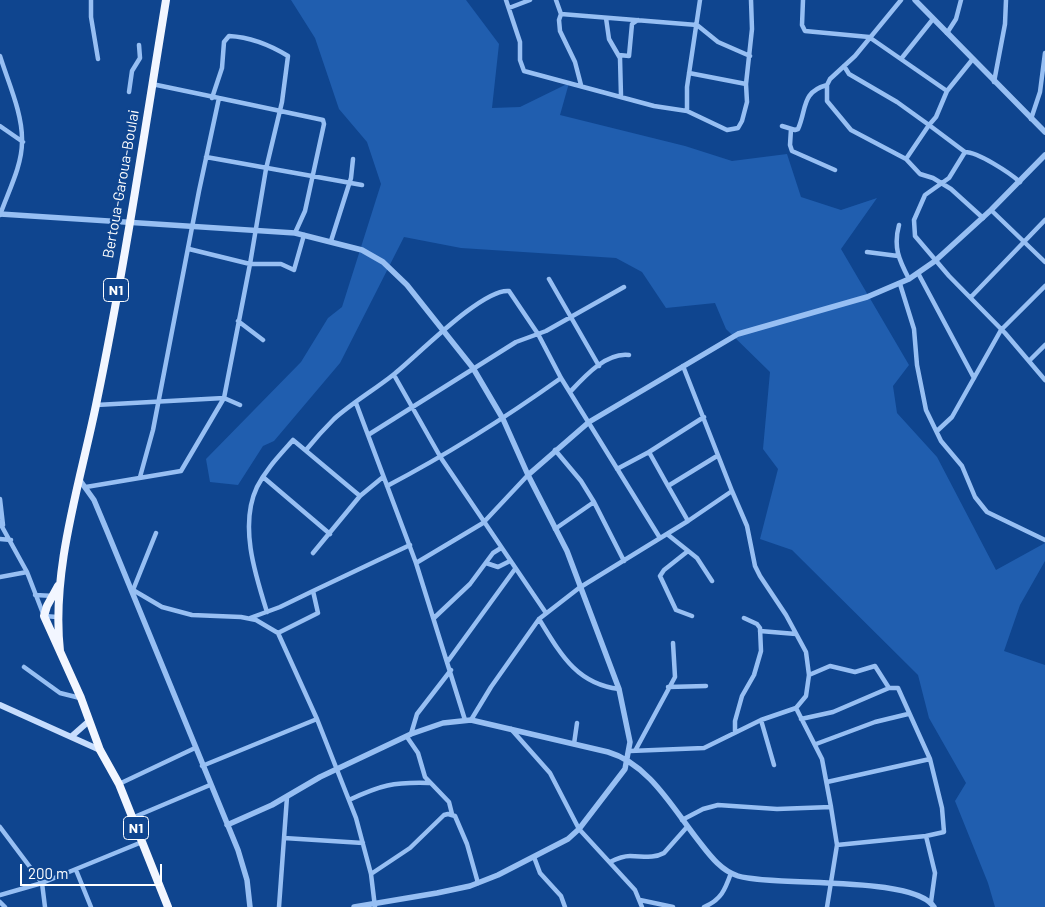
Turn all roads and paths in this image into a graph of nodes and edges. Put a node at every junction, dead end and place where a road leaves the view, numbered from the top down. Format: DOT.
graph roads {
  1 [pos="91,0"];
  2 [pos="166,0"];
  3 [pos="506,0"];
  4 [pos="530,0"];
  5 [pos="556,0"];
  6 [pos="700,0"];
  7 [pos="751,0"];
  8 [pos="803,0"];
  9 [pos="901,0"];
  10 [pos="915,0"];
  11 [pos="961,0"];
  12 [pos="1006,0"];
  13 [pos="509,8"];
  14 [pos="561,14"];
  15 [pos="606,18"];
  16 [pos="933,19"];
  17 [pos="639,20"];
  18 [pos="697,25"];
  19 [pos="947,33"];
  20 [pos="870,37"];
  21 [pos="139,45"];
  22 [pos="1045,53"];
  23 [pos="619,55"];
  24 [pos="0,56"];
  25 [pos="750,56"];
  26 [pos="98,59"];
  27 [pos="902,59"];
  28 [pos="972,60"];
  29 [pos="844,66"];
  30 [pos="689,73"];
  31 [pos="994,82"];
  32 [pos="151,84"];
  33 [pos="746,84"];
  34 [pos="581,85"];
  35 [pos="826,85"];
  36 [pos="947,91"];
  37 [pos="130,92"];
  38 [pos="621,96"];
  39 [pos="212,98"];
  40 [pos="219,98"];
  41 [pos="280,111"];
  42 [pos="687,111"];
  43 [pos="1031,118"];
  44 [pos="0,126"];
  45 [pos="782,126"];
  46 [pos="928,126"];
  47 [pos="791,129"];
  48 [pos="1045,132"];
  49 [pos="22,142"];
  50 [pos="965,152"];
  51 [pos="1045,155"];
  52 [pos="206,157"];
  53 [pos="352,159"];
  54 [pos="906,160"];
  55 [pos="266,169"];
  56 [pos="835,170"];
  57 [pos="313,177"];
  58 [pos="1020,182"];
  59 [pos="349,183"];
  60 [pos="942,184"];
  61 [pos="362,185"];
  62 [pos="991,210"];
  63 [pos="0,215"];
  64 [pos="982,218"];
  65 [pos="1045,220"];
  66 [pos="128,222"];
  67 [pos="899,226"];
  68 [pos="193,227"];
  69 [pos="256,230"];
  70 [pos="295,234"];
  71 [pos="304,235"];
  72 [pos="331,241"];
  73 [pos="1023,242"];
  74 [pos="189,249"];
  75 [pos="867,252"];
  76 [pos="898,256"];
  77 [pos="935,261"];
  78 [pos="1045,262"];
  79 [pos="250,264"];
  80 [pos="918,273"];
  81 [pos="549,279"];
  82 [pos="909,279"];
  83 [pos="900,284"];
  84 [pos="1045,286"];
  85 [pos="624,287"];
  86 [pos="971,297"];
  87 [pos="570,317"];
  88 [pos="238,321"];
  89 [pos="1001,330"];
  90 [pos="444,331"];
  91 [pos="538,334"];
  92 [pos="263,340"];
  93 [pos="1045,345"];
  94 [pos="629,355"];
  95 [pos="1029,361"];
  96 [pos="598,366"];
  97 [pos="683,366"];
  98 [pos="473,368"];
  99 [pos="394,375"];
  100 [pos="561,378"];
  101 [pos="974,378"];
  102 [pos="1045,380"];
  103 [pos="570,392"];
  104 [pos="224,398"];
  105 [pos="157,403"];
  106 [pos="356,403"];
  107 [pos="96,405"];
  108 [pos="240,405"];
  109 [pos="413,408"];
  110 [pos="704,417"];
  111 [pos="503,419"];
  112 [pos="589,422"];
  113 [pos="936,431"];
  114 [pos="368,435"];
  115 [pos="306,450"];
  116 [pos="555,450"];
  117 [pos="649,452"];
  118 [pos="717,456"];
  119 [pos="441,458"];
  120 [pos="617,469"];
  121 [pos="528,475"];
  122 [pos="140,477"];
  123 [pos="263,477"];
  124 [pos="383,477"];
  125 [pos="79,479"];
  126 [pos="387,486"];
  127 [pos="668,486"];
  128 [pos="86,487"];
  129 [pos="732,491"];
  130 [pos="360,496"];
  131 [pos="0,500"];
  132 [pos="594,502"];
  133 [pos="688,521"];
  134 [pos="483,523"];
  135 [pos="2,525"];
  136 [pos="555,529"];
  137 [pos="156,533"];
  138 [pos="330,534"];
  139 [pos="667,534"];
  140 [pos="660,538"];
  141 [pos="0,539"];
  142 [pos="11,540"];
  143 [pos="1045,540"];
  144 [pos="410,545"];
  145 [pos="501,548"];
  146 [pos="688,551"];
  147 [pos="313,553"];
  148 [pos="624,560"];
  149 [pos="510,561"];
  150 [pos="416,563"];
  151 [pos="486,563"];
  152 [pos="515,569"];
  153 [pos="27,572"];
  154 [pos="0,577"];
  155 [pos="712,581"];
  156 [pos="579,588"];
  157 [pos="132,590"];
  158 [pos="313,591"];
  159 [pos="35,595"];
  160 [pos="55,597"];
  161 [pos="267,612"];
  162 [pos="546,613"];
  163 [pos="44,616"];
  164 [pos="692,616"];
  165 [pos="57,617"];
  166 [pos="434,618"];
  167 [pos="539,618"];
  168 [pos="744,618"];
  169 [pos="248,619"];
  170 [pos="760,631"];
  171 [pos="278,633"];
  172 [pos="796,634"];
  173 [pos="673,643"];
  174 [pos="60,650"];
  175 [pos="448,661"];
  176 [pos="24,667"];
  177 [pos="451,670"];
  178 [pos="809,676"];
  179 [pos="706,686"];
  180 [pos="668,687"];
  181 [pos="890,688"];
  182 [pos="619,689"];
  183 [pos="82,698"];
  184 [pos="0,705"];
  185 [pos="796,708"];
  186 [pos="908,714"];
  187 [pos="88,718"];
  188 [pos="317,719"];
  189 [pos="801,719"];
  190 [pos="468,720"];
  191 [pos="761,720"];
  192 [pos="577,723"];
  193 [pos="511,729"];
  194 [pos="735,732"];
  195 [pos="72,736"];
  196 [pos="409,736"];
  197 [pos="574,744"];
  198 [pos="816,744"];
  199 [pos="195,748"];
  200 [pos="100,750"];
  201 [pos="633,751"];
  202 [pos="930,759"];
  203 [pos="628,760"];
  204 [pos="774,765"];
  205 [pos="202,766"];
  206 [pos="338,769"];
  207 [pos="827,782"];
  208 [pos="429,783"];
  209 [pos="119,784"];
  210 [pos="210,785"];
  211 [pos="286,797"];
  212 [pos="349,800"];
  213 [pos="831,807"];
  214 [pos="452,814"];
  215 [pos="132,818"];
  216 [pos="682,820"];
  217 [pos="227,825"];
  218 [pos="687,826"];
  219 [pos="0,827"];
  220 [pos="579,829"];
  221 [pos="926,836"];
  222 [pos="284,838"];
  223 [pos="142,842"];
  224 [pos="363,843"];
  225 [pos="837,845"];
  226 [pos="534,858"];
  227 [pos="610,862"];
  228 [pos="76,870"];
  229 [pos="731,873"];
  230 [pos="371,874"];
  231 [pos="42,883"];
  232 [pos="478,883"];
  233 [pos="832,883"];
  234 [pos="0,895"];
  235 [pos="640,900"];
  236 [pos="0,902"];
  237 [pos="375,905"];
  238 [pos="932,905"];
  239 [pos="5,907"];
  240 [pos="45,907"];
  241 [pos="91,907"];
  242 [pos="168,907"];
  243 [pos="250,907"];
  244 [pos="279,907"];
  245 [pos="354,907"];
  246 [pos="566,907"];
  247 [pos="642,907"];
  248 [pos="673,907"];
  249 [pos="704,907"];
  250 [pos="827,907"];
  1 -- 26 [label="street"];
  2 -- 32 [label="highway, Bertoua-Garoua-Boulai / N1"];
  3 -- 13 [label="street"];
  4 -- 13 [label="street"];
  5 -- 14 [label="street"];
  6 -- 18 [label="street"];
  7 -- 25 [label="street"];
  8 -- 20 [label="street"];
  9 -- 20 [label="street"];
  10 -- 16 [label="street"];
  11 -- 19 [label="street"];
  12 -- 31 [label="street"];
  13 -- 34 [label="street"];
  14 -- 15 [label="street"];
  14 -- 34 [label="street"];
  15 -- 17 [label="street"];
  15 -- 23 [label="street"];
  16 -- 19 [label="street"];
  16 -- 27 [label="street"];
  17 -- 18 [label="street"];
  17 -- 23 [label="street"];
  18 -- 25 [label="street"];
  18 -- 30 [label="street"];
  19 -- 28 [label="street"];
  20 -- 27 [label="street"];
  20 -- 29 [label="street"];
  21 -- 37 [label="street"];
  22 -- 43 [label="street"];
  23 -- 38 [label="street"];
  24 -- 49 [label="street"];
  25 -- 33 [label="street"];
  27 -- 36 [label="street"];
  28 -- 31 [label="street"];
  28 -- 36 [label="street"];
  29 -- 35 [label="street"];
  29 -- 46 [label="street"];
  30 -- 33 [label="street"];
  30 -- 42 [label="street"];
  31 -- 43 [label="street"];
  32 -- 39 [label="street"];
  32 -- 66 [label="highway, Bertoua-Garoua-Boulai / N1"];
  33 -- 42 [label="street"];
  34 -- 38 [label="street"];
  35 -- 47 [label="street"];
  35 -- 54 [label="street"];
  36 -- 46 [label="street"];
  38 -- 42 [label="street"];
  39 -- 40 [label="street"];
  39 -- 41 [label="street"];
  40 -- 41 [label="street"];
  40 -- 52 [label="street"];
  41 -- 55 [label="street"];
  41 -- 57 [label="street"];
  43 -- 48 [label="street"];
  44 -- 49 [label="street"];
  45 -- 47 [label="street"];
  46 -- 50 [label="street"];
  46 -- 54 [label="street"];
  47 -- 56 [label="street"];
  49 -- 63 [label="street"];
  50 -- 58 [label="street"];
  50 -- 60 [label="street"];
  51 -- 58 [label="street"];
  52 -- 55 [label="street"];
  52 -- 68 [label="street"];
  53 -- 59 [label="street"];
  54 -- 60 [label="street"];
  55 -- 57 [label="street"];
  55 -- 69 [label="street"];
  57 -- 59 [label="street"];
  57 -- 70 [label="street"];
  58 -- 62 [label="street"];
  59 -- 61 [label="street"];
  59 -- 72 [label="street"];
  60 -- 64 [label="street"];
  60 -- 77 [label="street"];
  62 -- 64 [label="street"];
  62 -- 73 [label="street"];
  63 -- 66 [label="street"];
  64 -- 77 [label="street"];
  65 -- 73 [label="street"];
  66 -- 68 [label="street"];
  66 -- 107 [label="highway, Bertoua-Garoua-Boulai / N1"];
  67 -- 76 [label="street"];
  68 -- 69 [label="street"];
  68 -- 74 [label="street"];
  69 -- 70 [label="street"];
  69 -- 79 [label="street"];
  70 -- 71 [label="street"];
  71 -- 72 [label="street"];
  71 -- 79 [label="street"];
  72 -- 90 [label="street"];
  73 -- 78 [label="street"];
  73 -- 86 [label="street"];
  74 -- 79 [label="street"];
  74 -- 105 [label="street"];
  75 -- 76 [label="street"];
  76 -- 82 [label="street"];
  77 -- 80 [label="street"];
  77 -- 86 [label="street"];
  79 -- 88 [label="street"];
  80 -- 82 [label="street"];
  80 -- 101 [label="street"];
  81 -- 87 [label="street"];
  82 -- 83 [label="street"];
  83 -- 97 [label="street"];
  83 -- 113 [label="street"];
  84 -- 89 [label="street"];
  85 -- 87 [label="street"];
  86 -- 89 [label="street"];
  87 -- 91 [label="street"];
  87 -- 96 [label="street"];
  88 -- 92 [label="street"];
  88 -- 104 [label="street"];
  89 -- 95 [label="street"];
  89 -- 101 [label="street"];
  90 -- 91 [label="street"];
  90 -- 98 [label="street"];
  90 -- 99 [label="street"];
  91 -- 98 [label="street"];
  91 -- 100 [label="street"];
  93 -- 95 [label="street"];
  94 -- 96 [label="street"];
  95 -- 102 [label="street"];
  96 -- 103 [label="street"];
  97 -- 110 [label="street"];
  97 -- 112 [label="street"];
  98 -- 109 [label="street"];
  98 -- 111 [label="street"];
  99 -- 106 [label="street"];
  99 -- 109 [label="street"];
  100 -- 103 [label="street"];
  100 -- 111 [label="street"];
  101 -- 113 [label="street"];
  103 -- 112 [label="street"];
  104 -- 105 [label="street"];
  104 -- 108 [label="street"];
  104 -- 122 [label="street"];
  105 -- 107 [label="street"];
  105 -- 122 [label="street"];
  106 -- 114 [label="street"];
  106 -- 115 [label="street"];
  107 -- 125 [label="highway, Bertoua-Garoua-Boulai / N1"];
  109 -- 114 [label="street"];
  109 -- 119 [label="street"];
  110 -- 117 [label="street"];
  110 -- 118 [label="street"];
  111 -- 119 [label="street"];
  111 -- 121 [label="street"];
  112 -- 116 [label="street"];
  112 -- 120 [label="street"];
  113 -- 143 [label="street"];
  114 -- 124 [label="street"];
  115 -- 123 [label="street"];
  115 -- 130 [label="street"];
  116 -- 121 [label="street"];
  116 -- 132 [label="street"];
  117 -- 120 [label="street"];
  117 -- 127 [label="street"];
  118 -- 127 [label="street"];
  118 -- 129 [label="street"];
  119 -- 126 [label="street"];
  119 -- 134 [label="street"];
  120 -- 140 [label="street"];
  121 -- 134 [label="street"];
  121 -- 136 [label="street"];
  122 -- 128 [label="street"];
  123 -- 138 [label="street"];
  123 -- 161 [label="street"];
  124 -- 126 [label="street"];
  124 -- 130 [label="street"];
  125 -- 128 [label="street"];
  125 -- 160 [label="highway, Bertoua-Garoua-Boulai / N1"];
  126 -- 144 [label="street"];
  127 -- 133 [label="street"];
  128 -- 157 [label="street"];
  129 -- 133 [label="street"];
  129 -- 172 [label="street"];
  130 -- 138 [label="street"];
  131 -- 135 [label="street"];
  132 -- 136 [label="street"];
  132 -- 148 [label="street"];
  133 -- 139 [label="street"];
  134 -- 145 [label="street"];
  134 -- 150 [label="street"];
  135 -- 142 [label="street"];
  136 -- 156 [label="street"];
  137 -- 157 [label="street"];
  138 -- 147 [label="street"];
  139 -- 140 [label="street"];
  139 -- 146 [label="street"];
  140 -- 148 [label="street"];
  141 -- 142 [label="street"];
  142 -- 153 [label="street"];
  144 -- 150 [label="street"];
  144 -- 158 [label="street"];
  145 -- 149 [label="street"];
  145 -- 151 [label="street"];
  146 -- 155 [label="street"];
  146 -- 164 [label="street"];
  148 -- 156 [label="street"];
  149 -- 151 [label="street"];
  149 -- 152 [label="street"];
  150 -- 166 [label="street"];
  151 -- 166 [label="street"];
  152 -- 162 [label="street"];
  152 -- 175 [label="street"];
  153 -- 154 [label="street"];
  153 -- 159 [label="street"];
  156 -- 162 [label="street"];
  156 -- 182 [label="street"];
  157 -- 169 [label="street"];
  157 -- 199 [label="street"];
  158 -- 161 [label="street"];
  158 -- 171 [label="street"];
  159 -- 160 [label="street"];
  159 -- 163 [label="street"];
  160 -- 163 [label="highway, Bertoua-Garoua-Boulai / N1"];
  160 -- 165 [label="highway, Bertoua-Garoua-Boulai / N1"];
  161 -- 169 [label="street"];
  162 -- 167 [label="street"];
  163 -- 165 [label="street"];
  163 -- 174 [label="highway, N1"];
  165 -- 174 [label="highway, N1"];
  166 -- 175 [label="street"];
  167 -- 182 [label="street"];
  167 -- 190 [label="street"];
  168 -- 170 [label="street"];
  169 -- 171 [label="street"];
  170 -- 172 [label="street"];
  170 -- 194 [label="street"];
  171 -- 188 [label="street"];
  172 -- 178 [label="street"];
  173 -- 180 [label="street"];
  174 -- 183 [label="highway, N1"];
  175 -- 177 [label="street"];
  176 -- 183 [label="street"];
  177 -- 190 [label="street"];
  177 -- 196 [label="street"];
  178 -- 181 [label="street"];
  178 -- 185 [label="street"];
  179 -- 180 [label="street"];
  180 -- 201 [label="street"];
  181 -- 186 [label="street"];
  181 -- 189 [label="street"];
  182 -- 201 [label="street"];
  183 -- 187 [label="highway, N1"];
  184 -- 195 [label="main road"];
  185 -- 189 [label="street"];
  185 -- 191 [label="street"];
  186 -- 198 [label="street"];
  186 -- 202 [label="street"];
  187 -- 195 [label="main road"];
  187 -- 200 [label="highway, N1"];
  188 -- 205 [label="street"];
  188 -- 206 [label="street"];
  189 -- 198 [label="street"];
  190 -- 193 [label="street"];
  190 -- 196 [label="street"];
  191 -- 194 [label="street"];
  191 -- 204 [label="street"];
  192 -- 197 [label="street"];
  193 -- 197 [label="street"];
  193 -- 220 [label="street"];
  194 -- 201 [label="street"];
  195 -- 200 [label="main road"];
  196 -- 206 [label="street"];
  196 -- 208 [label="street"];
  197 -- 203 [label="street"];
  198 -- 207 [label="street"];
  199 -- 205 [label="street"];
  199 -- 209 [label="street"];
  200 -- 209 [label="highway, N1"];
  201 -- 203 [label="street"];
  202 -- 207 [label="street"];
  202 -- 221 [label="street"];
  203 -- 216 [label="street"];
  203 -- 220 [label="street"];
  205 -- 210 [label="street"];
  206 -- 211 [label="street"];
  206 -- 212 [label="street"];
  207 -- 213 [label="street"];
  208 -- 212 [label="street"];
  208 -- 214 [label="street"];
  209 -- 215 [label="highway, N1"];
  210 -- 215 [label="street"];
  210 -- 217 [label="street"];
  211 -- 217 [label="street"];
  211 -- 222 [label="street"];
  212 -- 224 [label="street"];
  213 -- 216 [label="street"];
  213 -- 225 [label="street"];
  214 -- 230 [label="street"];
  214 -- 232 [label="street"];
  215 -- 223 [label="highway, N1"];
  216 -- 218 [label="street"];
  217 -- 243 [label="street"];
  218 -- 227 [label="street"];
  218 -- 229 [label="street"];
  219 -- 231 [label="street"];
  220 -- 226 [label="street"];
  220 -- 227 [label="street"];
  221 -- 225 [label="street"];
  221 -- 238 [label="street"];
  222 -- 224 [label="street"];
  222 -- 244 [label="street"];
  223 -- 228 [label="street"];
  223 -- 242 [label="highway, N1"];
  224 -- 230 [label="street"];
  225 -- 233 [label="street"];
  226 -- 232 [label="street"];
  226 -- 246 [label="street"];
  227 -- 235 [label="street"];
  228 -- 231 [label="street"];
  228 -- 241 [label="street"];
  229 -- 233 [label="street"];
  229 -- 249 [label="street"];
  230 -- 237 [label="street"];
  231 -- 234 [label="street"];
  231 -- 240 [label="street"];
  232 -- 237 [label="street"];
  233 -- 238 [label="street"];
  233 -- 250 [label="street"];
  235 -- 247 [label="street"];
  235 -- 248 [label="street"];
  236 -- 239 [label="street"];
  237 -- 245 [label="street"];
}
